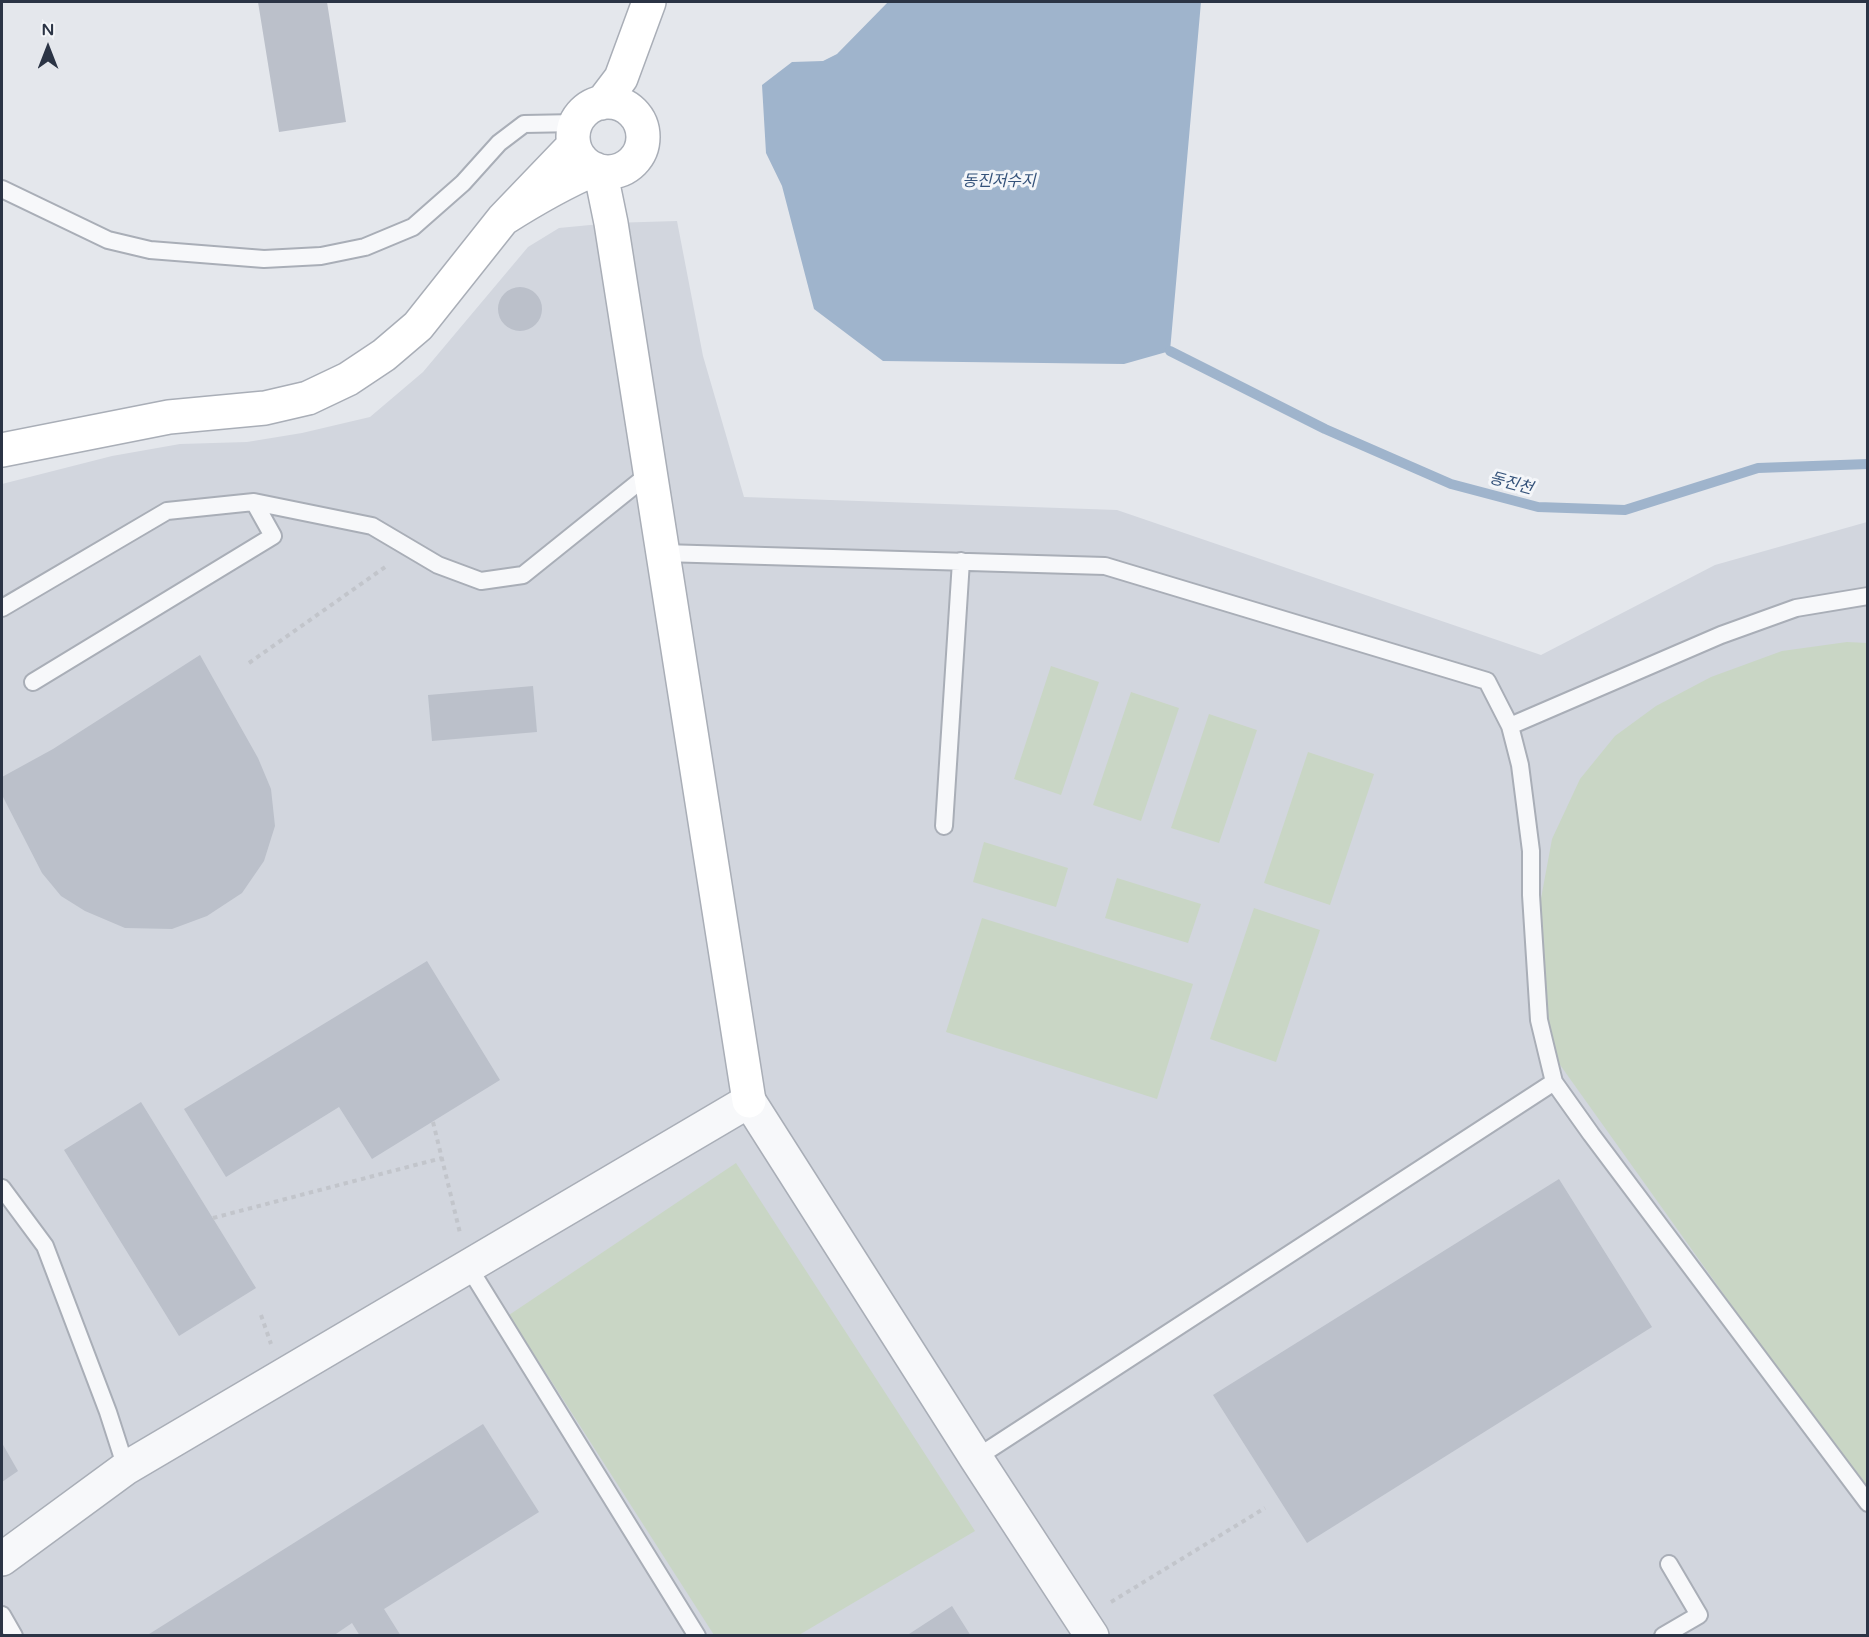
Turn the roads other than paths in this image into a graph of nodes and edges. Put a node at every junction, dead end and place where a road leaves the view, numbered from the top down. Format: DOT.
graph roads {
  1 [pos="649,2"];
  2 [pos="616,96"];
  3 [pos="575,134"];
  4 [pos="607,180"];
  5 [pos="2,189"];
  6 [pos="503,219"];
  7 [pos="2,450"];
  8 [pos="650,472"];
  9 [pos="254,502"];
  10 [pos="663,554"];
  11 [pos="961,561"];
  12 [pos="1868,596"];
  13 [pos="2,608"];
  14 [pos="33,682"];
  15 [pos="1510,726"];
  16 [pos="944,826"];
  17 [pos="1554,1082"];
  18 [pos="749,1101"];
  19 [pos="2,1188"];
  20 [pos="468,1266"];
  21 [pos="976,1458"];
  22 [pos="126,1468"];
  23 [pos="1868,1503"];
  24 [pos="2,1559"];
  25 [pos="1669,1564"];
  26 [pos="2,1615"];
  27 [pos="1087,1628"];
  28 [pos="14,1635"];
  29 [pos="697,1635"];
  30 [pos="1663,1635"];
  1 -- 2 [label="main road"];
  2 -- 3 [label="main road"];
  2 -- 4 [label="main road"];
  3 -- 4 [label="main road"];
  3 -- 5 [label="lane"];
  3 -- 6 [label="main road"];
  4 -- 6 [label="main road"];
  4 -- 8 [label="main road"];
  6 -- 7 [label="main road"];
  8 -- 9 [label="lane"];
  8 -- 10 [label="main road"];
  9 -- 13 [label="lane"];
  9 -- 14 [label="lane"];
  10 -- 11 [label="lane"];
  10 -- 18 [label="main road"];
  11 -- 15 [label="lane"];
  11 -- 16 [label="lane"];
  12 -- 15 [label="lane"];
  15 -- 17 [label="lane"];
  17 -- 21 [label="lane"];
  17 -- 23 [label="lane"];
  18 -- 20 [label="street"];
  18 -- 21 [label="street"];
  19 -- 22 [label="lane"];
  20 -- 22 [label="street"];
  20 -- 29 [label="lane"];
  21 -- 27 [label="street"];
  22 -- 24 [label="street"];
  25 -- 30 [label="lane"];
  26 -- 28 [label="lane"];
}
